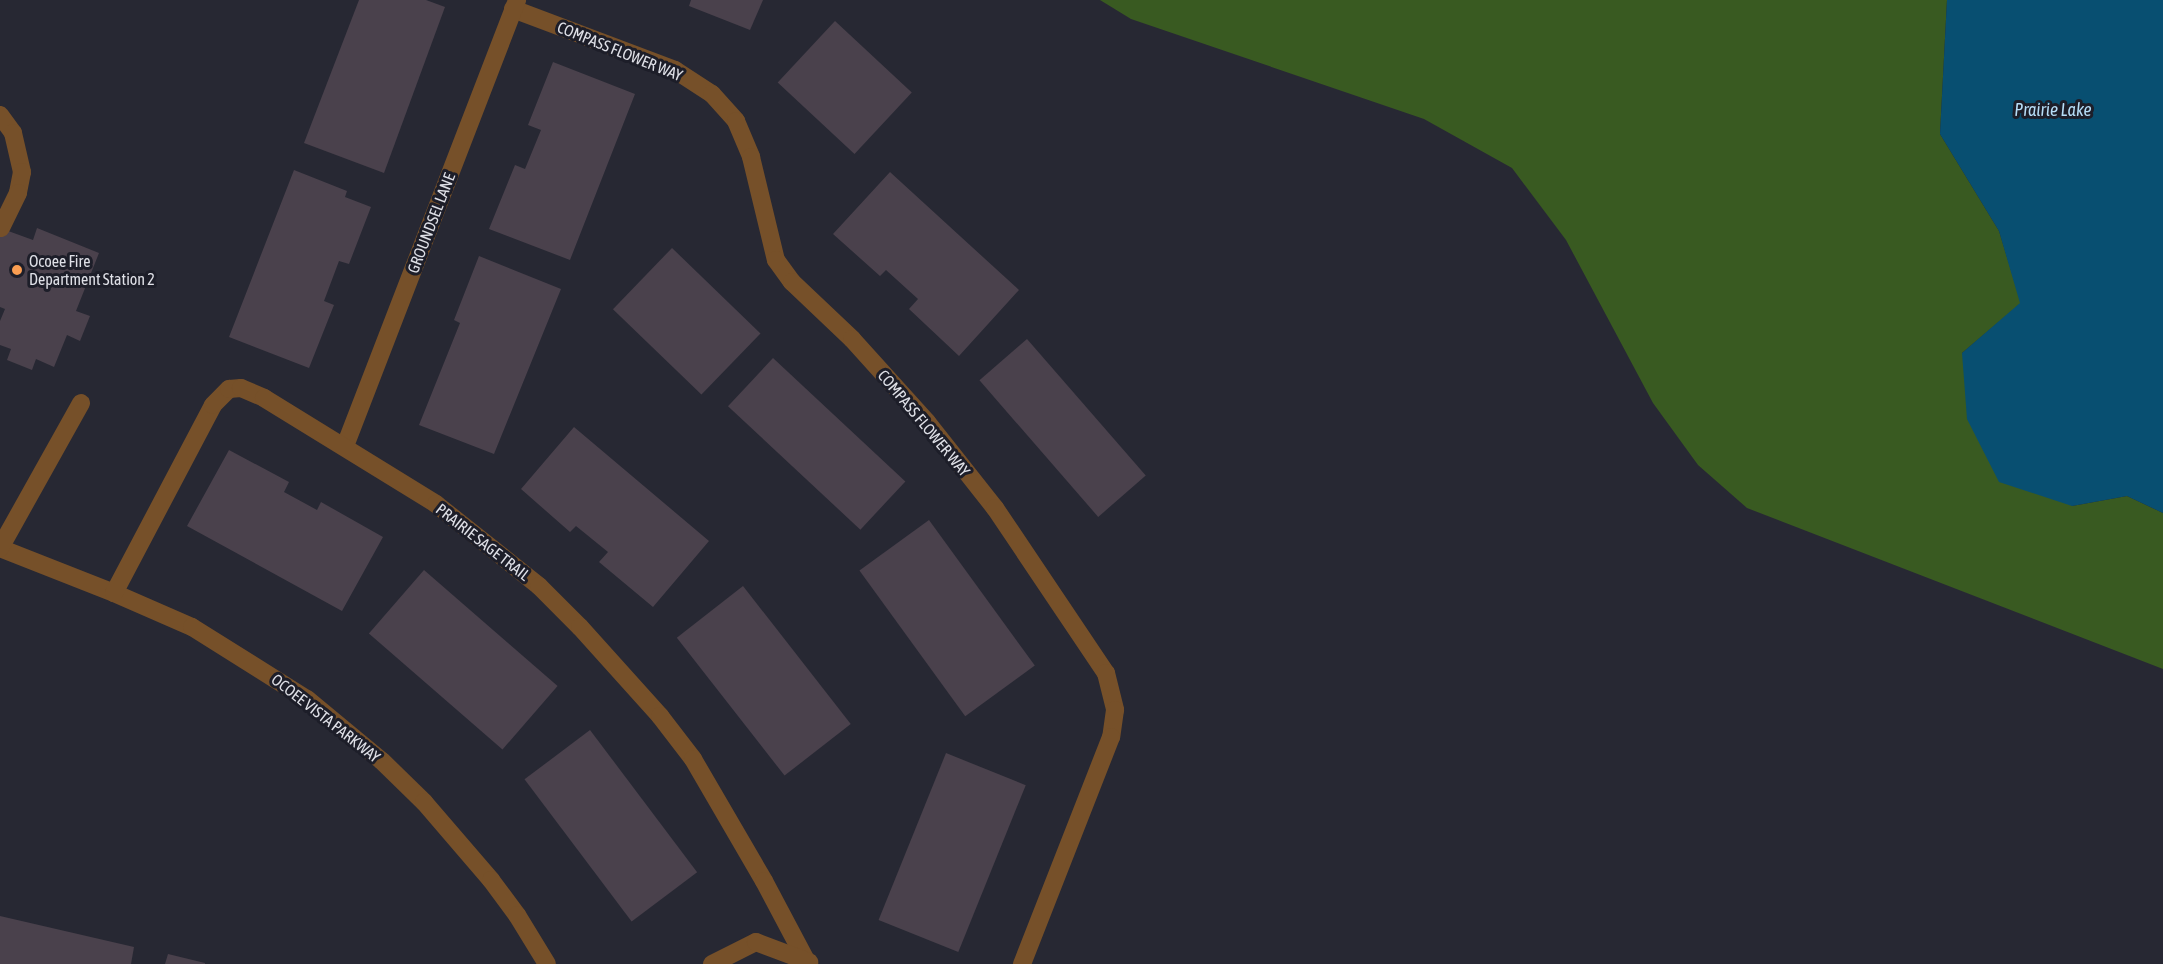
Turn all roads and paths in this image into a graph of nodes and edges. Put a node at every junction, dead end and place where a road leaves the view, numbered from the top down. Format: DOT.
graph roads {
  1 [pos="515,4"];
  2 [pos="0,116"];
  3 [pos="1,228"];
  4 [pos="81,403"];
  5 [pos="345,446"];
  6 [pos="0,548"];
  7 [pos="114,592"];
  8 [pos="808,963"];
  9 [pos="547,964"];
  10 [pos="712,964"];
  11 [pos="1022,964"];
  1 -- 5 [label="street, GROUNDSEL LANE"];
  1 -- 11 [label="street, COMPASS FLOWER WAY"];
  2 -- 3 [label="street"];
  4 -- 6 [label="street"];
  5 -- 7 [label="street, PRAIRIE SAGE TRAIL"];
  5 -- 8 [label="street, PRAIRIE SAGE TRAIL"];
  6 -- 7 [label="street, OCOEE VISTA PARKWAY"];
  7 -- 9 [label="street, OCOEE VISTA PARKWAY"];
  8 -- 10 [label="street"];
}
